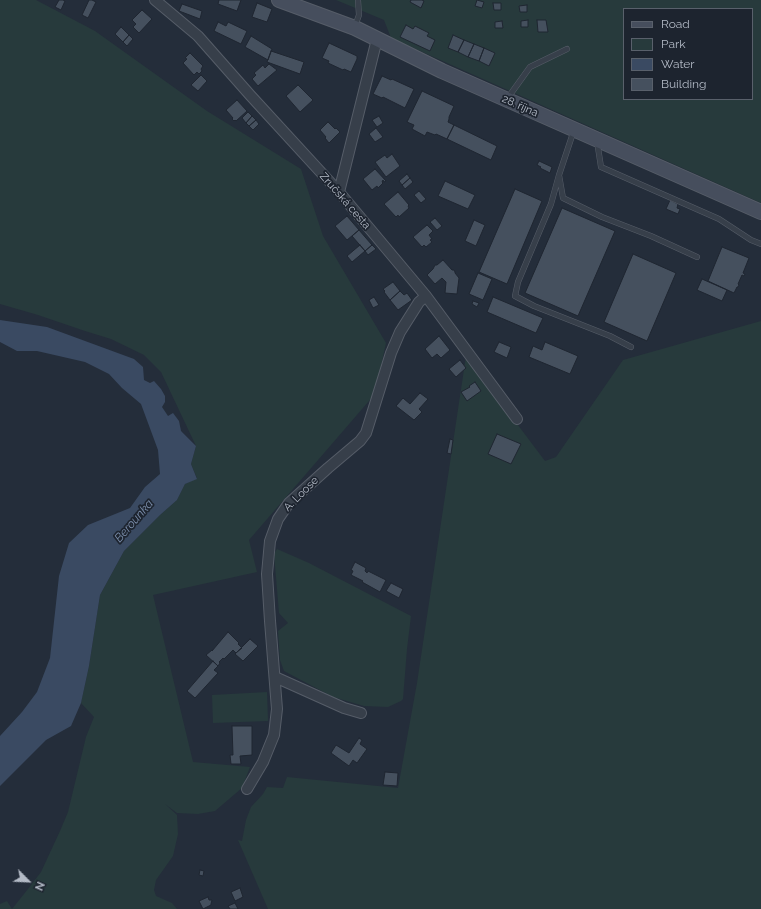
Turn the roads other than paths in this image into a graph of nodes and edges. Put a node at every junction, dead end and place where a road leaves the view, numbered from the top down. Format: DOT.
graph roads {
  1 [pos="155,0"];
  2 [pos="279,0"];
  3 [pos="358,0"];
  4 [pos="355,28"];
  5 [pos="377,39"];
  6 [pos="567,49"];
  7 [pos="506,100"];
  8 [pos="574,130"];
  9 [pos="597,140"];
  10 [pos="559,175"];
  11 [pos="339,192"];
  12 [pos="761,212"];
  13 [pos="761,244"];
  14 [pos="697,257"];
  15 [pos="426,296"];
  16 [pos="631,346"];
  17 [pos="517,418"];
  18 [pos="274,677"];
  19 [pos="361,714"];
  20 [pos="247,789"];
  1 -- 11 [label="street, Zručská cesta"];
  2 -- 4 [label="main road, 28. října"];
  3 -- 4 [label="lane"];
  4 -- 5 [label="main road, 28. října"];
  5 -- 7 [label="main road, 28. října"];
  5 -- 11 [label="street"];
  6 -- 7 [label="lane"];
  7 -- 8 [label="main road, 28. října"];
  8 -- 9 [label="main road, 28. října"];
  8 -- 10 [label="lane"];
  9 -- 12 [label="main road, 28. října"];
  9 -- 13 [label="lane"];
  10 -- 14 [label="lane"];
  10 -- 16 [label="lane"];
  11 -- 15 [label="street, Zručská cesta"];
  15 -- 17 [label="street, Zručská cesta"];
  15 -- 18 [label="street, A. Loose"];
  18 -- 19 [label="street"];
  18 -- 20 [label="street, A. Loose"];
}
